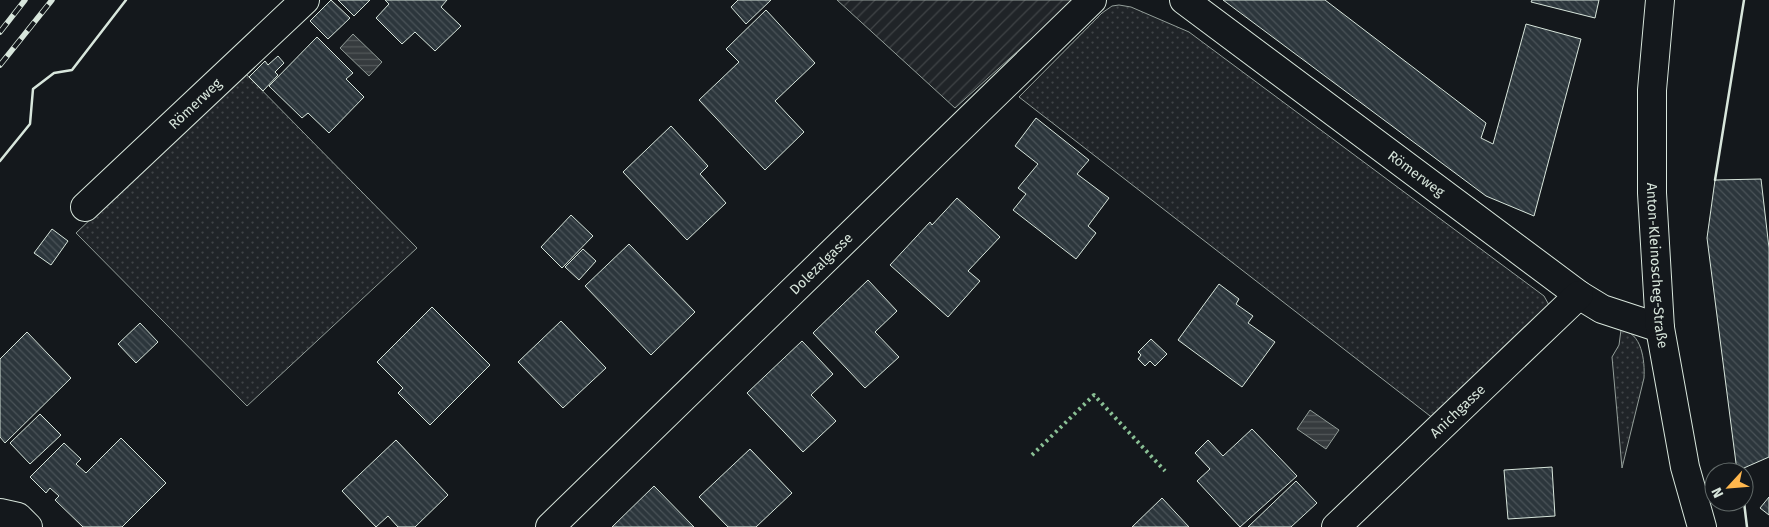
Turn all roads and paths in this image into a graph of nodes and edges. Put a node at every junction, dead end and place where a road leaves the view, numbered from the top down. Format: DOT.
graph roads {
  1 [pos="305,0"];
  2 [pos="1092,0"];
  3 [pos="1184,0"];
  4 [pos="1660,0"];
  5 [pos="85,207"];
  6 [pos="1579,295"];
  7 [pos="1660,328"];
  8 [pos="0,513"];
  9 [pos="28,527"];
  10 [pos="550,527"];
  11 [pos="1336,527"];
  12 [pos="1702,527"];
  1 -- 5 [label="street, Römerweg"];
  2 -- 10 [label="street, Dolezalgasse"];
  3 -- 6 [label="street, Römerweg"];
  4 -- 7 [label="street, Anton-Kleinoscheg-Straße"];
  6 -- 7 [label="street, Römerweg"];
  6 -- 11 [label="street, Anichgasse"];
  7 -- 12 [label="street, Anton-Kleinoscheg-Straße"];
  8 -- 9 [label="street"];
}
